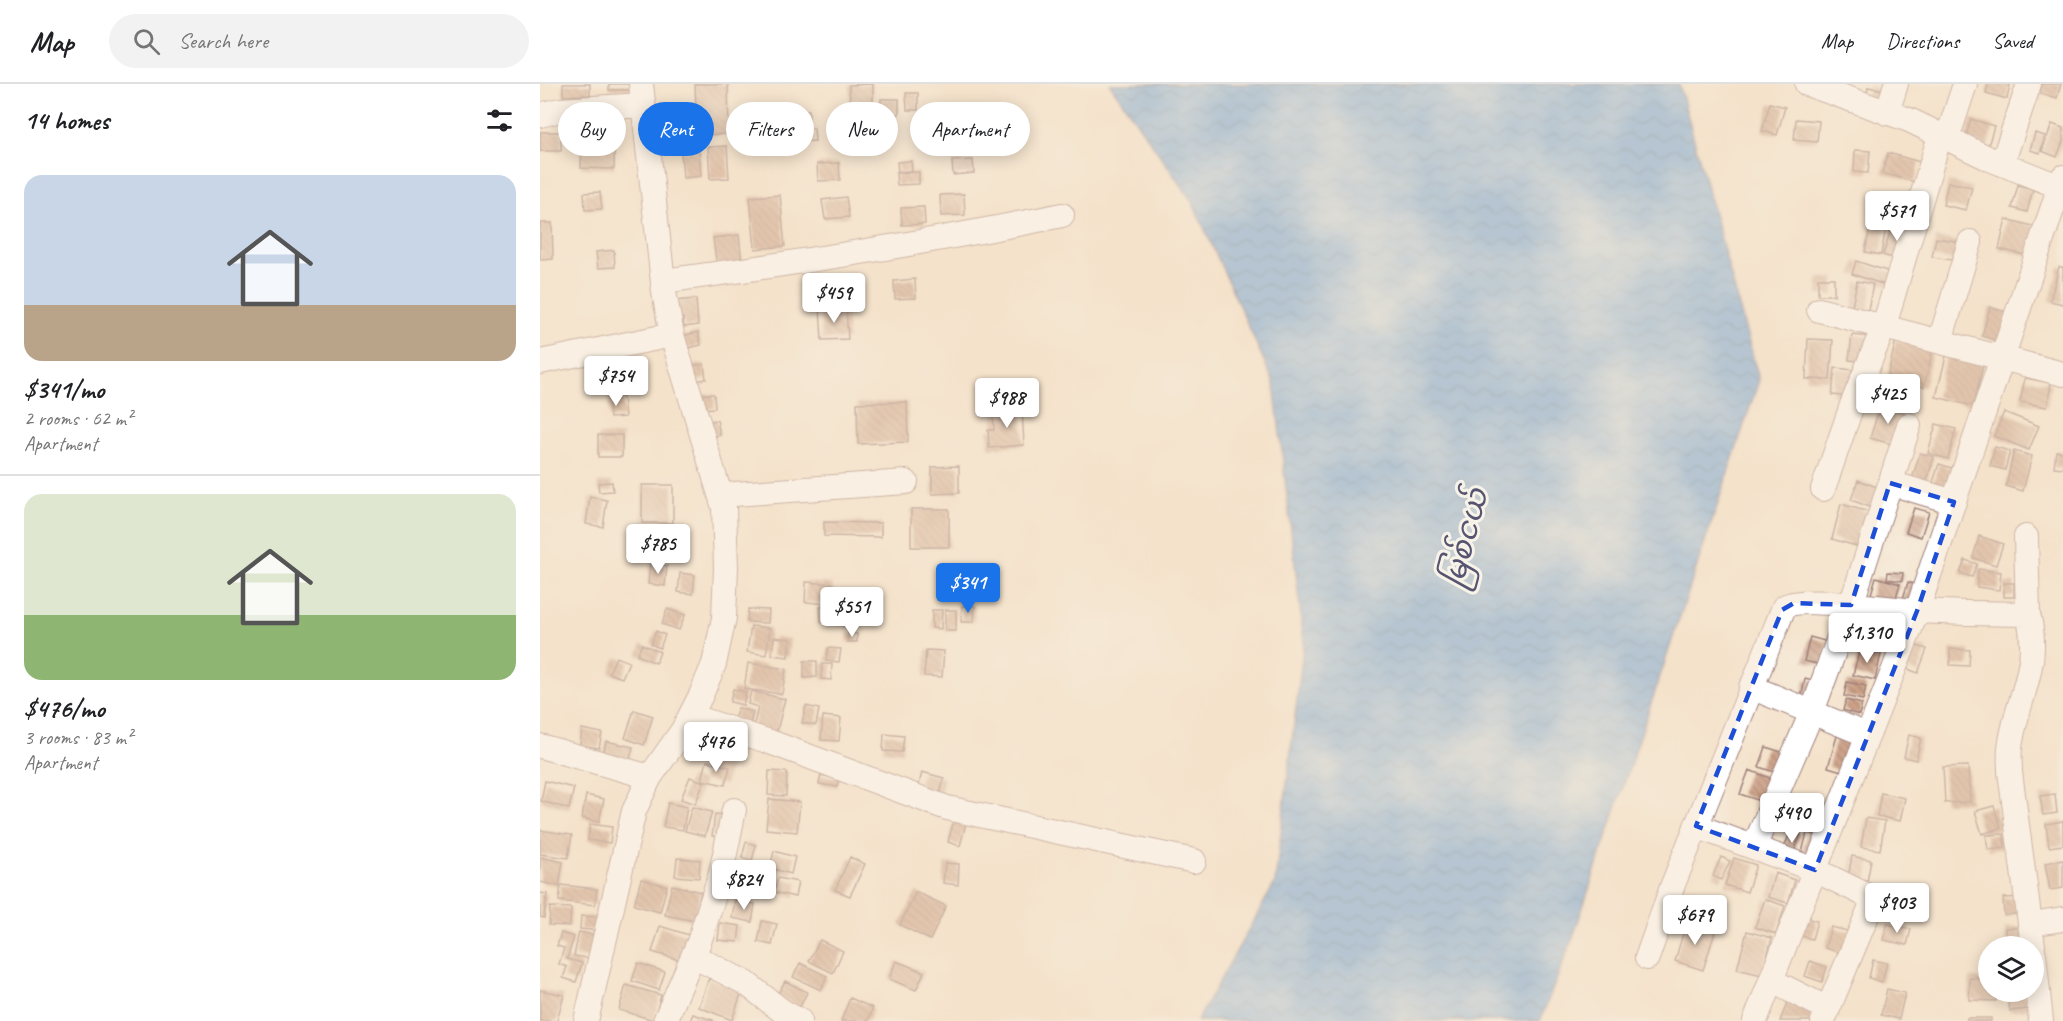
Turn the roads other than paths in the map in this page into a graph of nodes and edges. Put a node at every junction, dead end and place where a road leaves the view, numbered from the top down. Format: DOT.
graph roads {
  1 [pos="1807,84"];
  2 [pos="1896,84"];
  3 [pos="1965,84"];
  4 [pos="2030,84"];
  5 [pos="1832,88"];
  6 [pos="642,94"];
  7 [pos="1887,113"];
  8 [pos="540,115"];
  9 [pos="1944,137"];
  10 [pos="2002,164"];
  11 [pos="2062,184"];
  12 [pos="1062,215"];
  13 [pos="1970,242"];
  14 [pos="663,282"];
  15 [pos="1819,310"];
  16 [pos="1884,326"];
  17 [pos="672,335"];
  18 [pos="1940,341"];
  19 [pos="2002,358"];
  20 [pos="540,362"];
  21 [pos="2063,374"];
  22 [pos="1909,425"];
  23 [pos="906,482"];
  24 [pos="1890,483"];
  25 [pos="1823,489"];
  26 [pos="720,495"];
  27 [pos="1954,502"];
  28 [pos="2026,537"];
  29 [pos="1851,605"];
  30 [pos="1917,611"];
  31 [pos="2028,614"];
  32 [pos="1751,687"];
  33 [pos="1812,712"];
  34 [pos="691,716"];
  35 [pos="1867,735"];
  36 [pos="540,746"];
  37 [pos="650,777"];
  38 [pos="734,810"];
  39 [pos="1696,826"];
  40 [pos="1754,848"];
  41 [pos="1194,861"];
  42 [pos="1815,870"];
  43 [pos="2063,919"];
  44 [pos="2032,935"];
  45 [pos="693,956"];
  46 [pos="1647,958"];
  47 [pos="1772,981"];
  48 [pos="2039,1002"];
  49 [pos="1826,1015"];
  50 [pos="586,1021"];
  51 [pos="665,1021"];
  52 [pos="800,1021"];
  53 [pos="1755,1021"];
  54 [pos="2041,1021"];
  1 -- 5 [label="street"];
  2 -- 7 [label="street"];
  3 -- 9 [label="street"];
  4 -- 10 [label="street"];
  5 -- 7 [label="street"];
  6 -- 8 [label="street"];
  6 -- 14 [label="street"];
  7 -- 9 [label="street"];
  9 -- 10 [label="street"];
  9 -- 16 [label="street"];
  10 -- 11 [label="street"];
  11 -- 19 [label="street"];
  12 -- 14 [label="street"];
  13 -- 18 [label="street"];
  14 -- 17 [label="street"];
  15 -- 16 [label="street"];
  16 -- 18 [label="street"];
  16 -- 25 [label="street"];
  17 -- 20 [label="street"];
  17 -- 26 [label="street"];
  18 -- 19 [label="street"];
  19 -- 21 [label="street"];
  19 -- 27 [label="street"];
  22 -- 24 [label="street"];
  23 -- 26 [label="street"];
  24 -- 27 [label="street"];
  24 -- 29 [label="street"];
  26 -- 34 [label="street"];
  27 -- 30 [label="street"];
  28 -- 31 [label="street"];
  29 -- 30 [label="street"];
  29 -- 32 [label="street"];
  29 -- 33 [label="street"];
  30 -- 31 [label="street"];
  30 -- 35 [label="street"];
  31 -- 44 [label="street"];
  32 -- 33 [label="street"];
  32 -- 39 [label="street"];
  33 -- 35 [label="street"];
  33 -- 40 [label="street"];
  34 -- 37 [label="street"];
  34 -- 41 [label="street"];
  35 -- 42 [label="street"];
  36 -- 37 [label="street"];
  37 -- 50 [label="street"];
  38 -- 45 [label="street"];
  39 -- 40 [label="street"];
  39 -- 46 [label="street"];
  40 -- 42 [label="street"];
  42 -- 47 [label="street"];
  42 -- 49 [label="street"];
  43 -- 44 [label="street"];
  45 -- 51 [label="street"];
  45 -- 52 [label="street"];
  47 -- 49 [label="street"];
  47 -- 53 [label="street"];
  48 -- 54 [label="street"];
}
